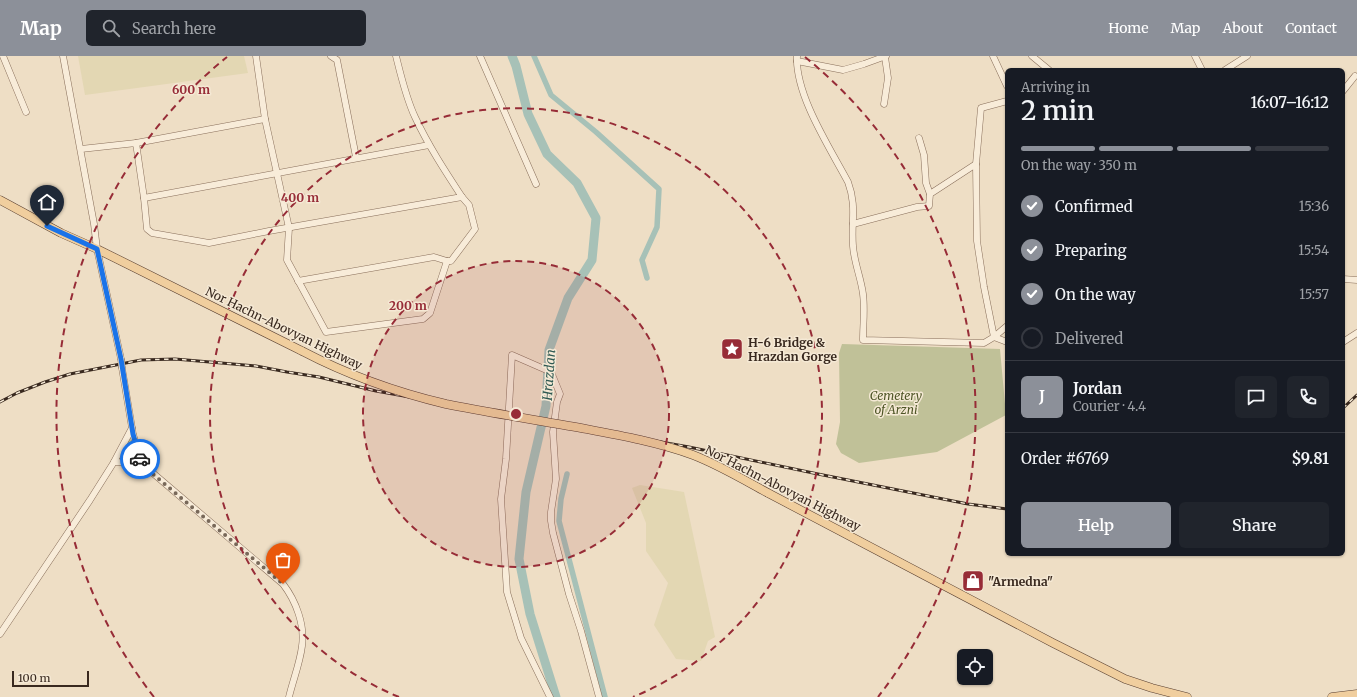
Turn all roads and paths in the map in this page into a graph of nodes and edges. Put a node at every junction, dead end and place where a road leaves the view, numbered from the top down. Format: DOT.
graph roads {
  1 [pos="3,56"];
  2 [pos="63,56"];
  3 [pos="256,56"];
  4 [pos="331,56"];
  5 [pos="396,56"];
  6 [pos="480,56"];
  7 [pos="886,56"];
  8 [pos="993,56"];
  9 [pos="1032,56"];
  10 [pos="1196,56"];
  11 [pos="1247,56"];
  12 [pos="797,58"];
  13 [pos="1047,68"];
  14 [pos="1201,68"];
  15 [pos="1228,68"];
  16 [pos="1355,76"];
  17 [pos="1005,82"];
  18 [pos="1345,88"];
  19 [pos="1005,102"];
  20 [pos="884,104"];
  21 [pos="26,112"];
  22 [pos="265,119"];
  23 [pos="919,138"];
  24 [pos="136,142"];
  25 [pos="429,145"];
  26 [pos="81,149"];
  27 [pos="356,157"];
  28 [pos="976,164"];
  29 [pos="277,174"];
  30 [pos="536,184"];
  31 [pos="930,194"];
  32 [pos="462,196"];
  33 [pos="144,198"];
  34 [pos="0,200"];
  35 [pos="853,224"];
  36 [pos="289,228"];
  37 [pos="97,249"];
  38 [pos="447,261"];
  39 [pos="1345,279"];
  40 [pos="1357,280"];
  41 [pos="298,281"];
  42 [pos="1005,328"];
  43 [pos="1357,334"];
  44 [pos="994,337"];
  45 [pos="1005,341"];
  46 [pos="1345,341"];
  47 [pos="132,428"];
  48 [pos="114,462"];
  49 [pos="141,464"];
  50 [pos="0,634"];
  51 [pos="1354,694"];
  52 [pos="289,697"];
  53 [pos="550,697"];
  54 [pos="599,697"];
  55 [pos="1187,697"];
  56 [pos="1332,697"];
  57 [pos="1342,697"];
  1 -- 21 [label="street"];
  2 -- 26 [label="street"];
  3 -- 22 [label="street"];
  4 -- 27 [label="street"];
  5 -- 25 [label="street"];
  6 -- 30 [label="street"];
  7 -- 12 [label="street"];
  7 -- 20 [label="street"];
  8 -- 17 [label="street"];
  9 -- 13 [label="street"];
  10 -- 14 [label="street"];
  11 -- 15 [label="street"];
  12 -- 35 [label="street"];
  16 -- 18 [label="street"];
  19 -- 28 [label="street"];
  22 -- 24 [label="street"];
  22 -- 29 [label="street"];
  23 -- 31 [label="street"];
  24 -- 26 [label="street"];
  24 -- 33 [label="street"];
  25 -- 27 [label="street"];
  25 -- 32 [label="street"];
  26 -- 37 [label="street"];
  27 -- 29 [label="street"];
  28 -- 31 [label="street"];
  28 -- 44 [label="street"];
  29 -- 33 [label="street"];
  29 -- 36 [label="street"];
  31 -- 35 [label="street"];
  32 -- 36 [label="street"];
  32 -- 38 [label="street"];
  33 -- 36 [label="street"];
  34 -- 37 [label="main road, Nor Hachn-Abovyan Highway"];
  35 -- 44 [label="street"];
  36 -- 41 [label="street"];
  37 -- 47 [label="street, bridge"];
  37 -- 55 [label="main road, Nor Hachn-Abovyan Highway, bridge"];
  38 -- 41 [label="street"];
  38 -- 41 [label="street"];
  39 -- 40 [label="street"];
  42 -- 44 [label="street"];
  43 -- 46 [label="street"];
  44 -- 45 [label="street"];
  47 -- 48 [label="street"];
  47 -- 49 [label="street"];
  48 -- 49 [label="street"];
  48 -- 50 [label="street"];
  49 -- 52 [label="street"];
  51 -- 56 [label="main road"];
  51 -- 57 [label="street"];
  53 -- 54 [label="street"];
}
